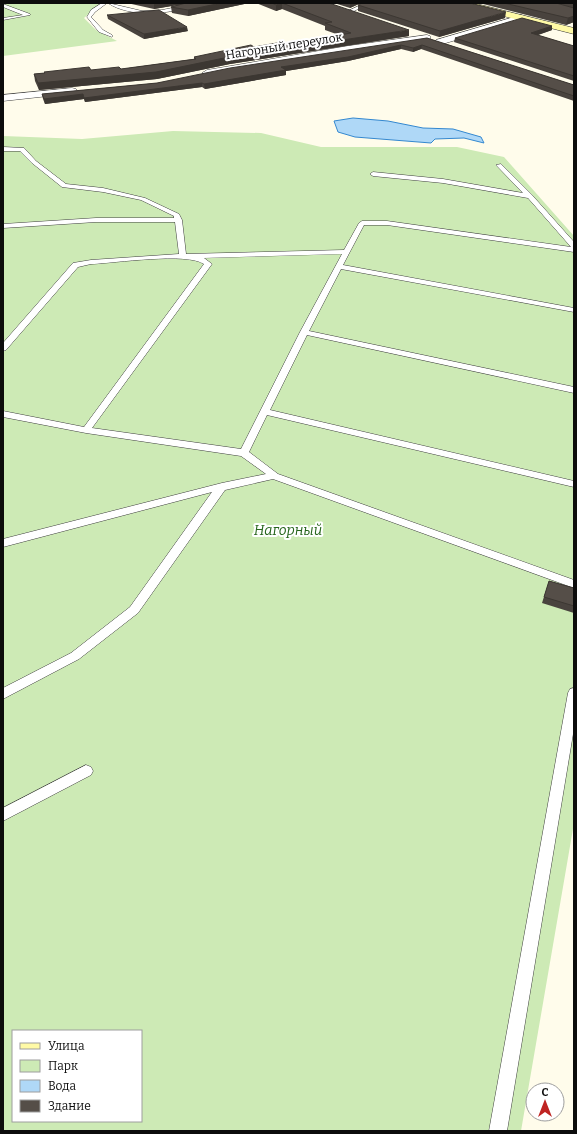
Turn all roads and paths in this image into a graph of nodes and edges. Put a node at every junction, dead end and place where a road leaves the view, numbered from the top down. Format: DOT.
graph roads {
  1 [pos="105,3"];
  2 [pos="110,3"];
  3 [pos="194,3"];
  4 [pos="368,3"];
  5 [pos="463,3"];
  6 [pos="3,5"];
  7 [pos="344,11"];
  8 [pos="362,17"];
  9 [pos="521,18"];
  10 [pos="3,19"];
  11 [pos="405,31"];
  12 [pos="574,31"];
  13 [pos="110,36"];
  14 [pos="427,38"];
  15 [pos="439,42"];
  16 [pos="452,47"];
  17 [pos="194,76"];
  18 [pos="80,91"];
  19 [pos="3,98"];
  20 [pos="3,149"];
  21 [pos="499,165"];
  22 [pos="373,174"];
  23 [pos="530,196"];
  24 [pos="179,220"];
  25 [pos="3,226"];
  26 [pos="574,246"];
  27 [pos="574,250"];
  28 [pos="345,252"];
  29 [pos="183,256"];
  30 [pos="340,267"];
  31 [pos="574,310"];
  32 [pos="304,332"];
  33 [pos="3,348"];
  34 [pos="574,390"];
  35 [pos="265,412"];
  36 [pos="3,414"];
  37 [pos="86,430"];
  38 [pos="244,453"];
  39 [pos="274,476"];
  40 [pos="574,484"];
  41 [pos="222,486"];
  42 [pos="3,543"];
  43 [pos="574,584"];
  44 [pos="574,693"];
  45 [pos="3,694"];
  46 [pos="86,771"];
  47 [pos="3,815"];
  48 [pos="498,1131"];
  1 -- 13 [label="lane"];
  2 -- 3 [label="lane"];
  4 -- 7 [label="lane"];
  5 -- 9 [label="main road"];
  6 -- 10 [label="lane"];
  7 -- 8 [label="street"];
  9 -- 12 [label="main road"];
  9 -- 15 [label="street"];
  11 -- 14 [label="street"];
  14 -- 15 [label="street"];
  14 -- 17 [label="street, Нагорный переулок"];
  15 -- 16 [label="street"];
  18 -- 19 [label="street"];
  20 -- 24 [label="lane"];
  21 -- 23 [label="lane"];
  22 -- 23 [label="lane"];
  23 -- 26 [label="lane"];
  24 -- 25 [label="lane"];
  24 -- 29 [label="lane"];
  27 -- 28 [label="lane"];
  28 -- 29 [label="lane"];
  28 -- 30 [label="lane"];
  29 -- 33 [label="lane"];
  29 -- 37 [label="lane"];
  30 -- 31 [label="lane"];
  30 -- 32 [label="lane"];
  32 -- 34 [label="lane"];
  32 -- 35 [label="lane"];
  35 -- 38 [label="lane"];
  35 -- 40 [label="lane"];
  36 -- 37 [label="lane"];
  37 -- 38 [label="lane"];
  38 -- 39 [label="lane"];
  39 -- 41 [label="lane"];
  39 -- 43 [label="lane"];
  41 -- 42 [label="lane"];
  41 -- 45 [label="lane"];
  44 -- 48 [label="lane"];
  46 -- 47 [label="lane"];
}
